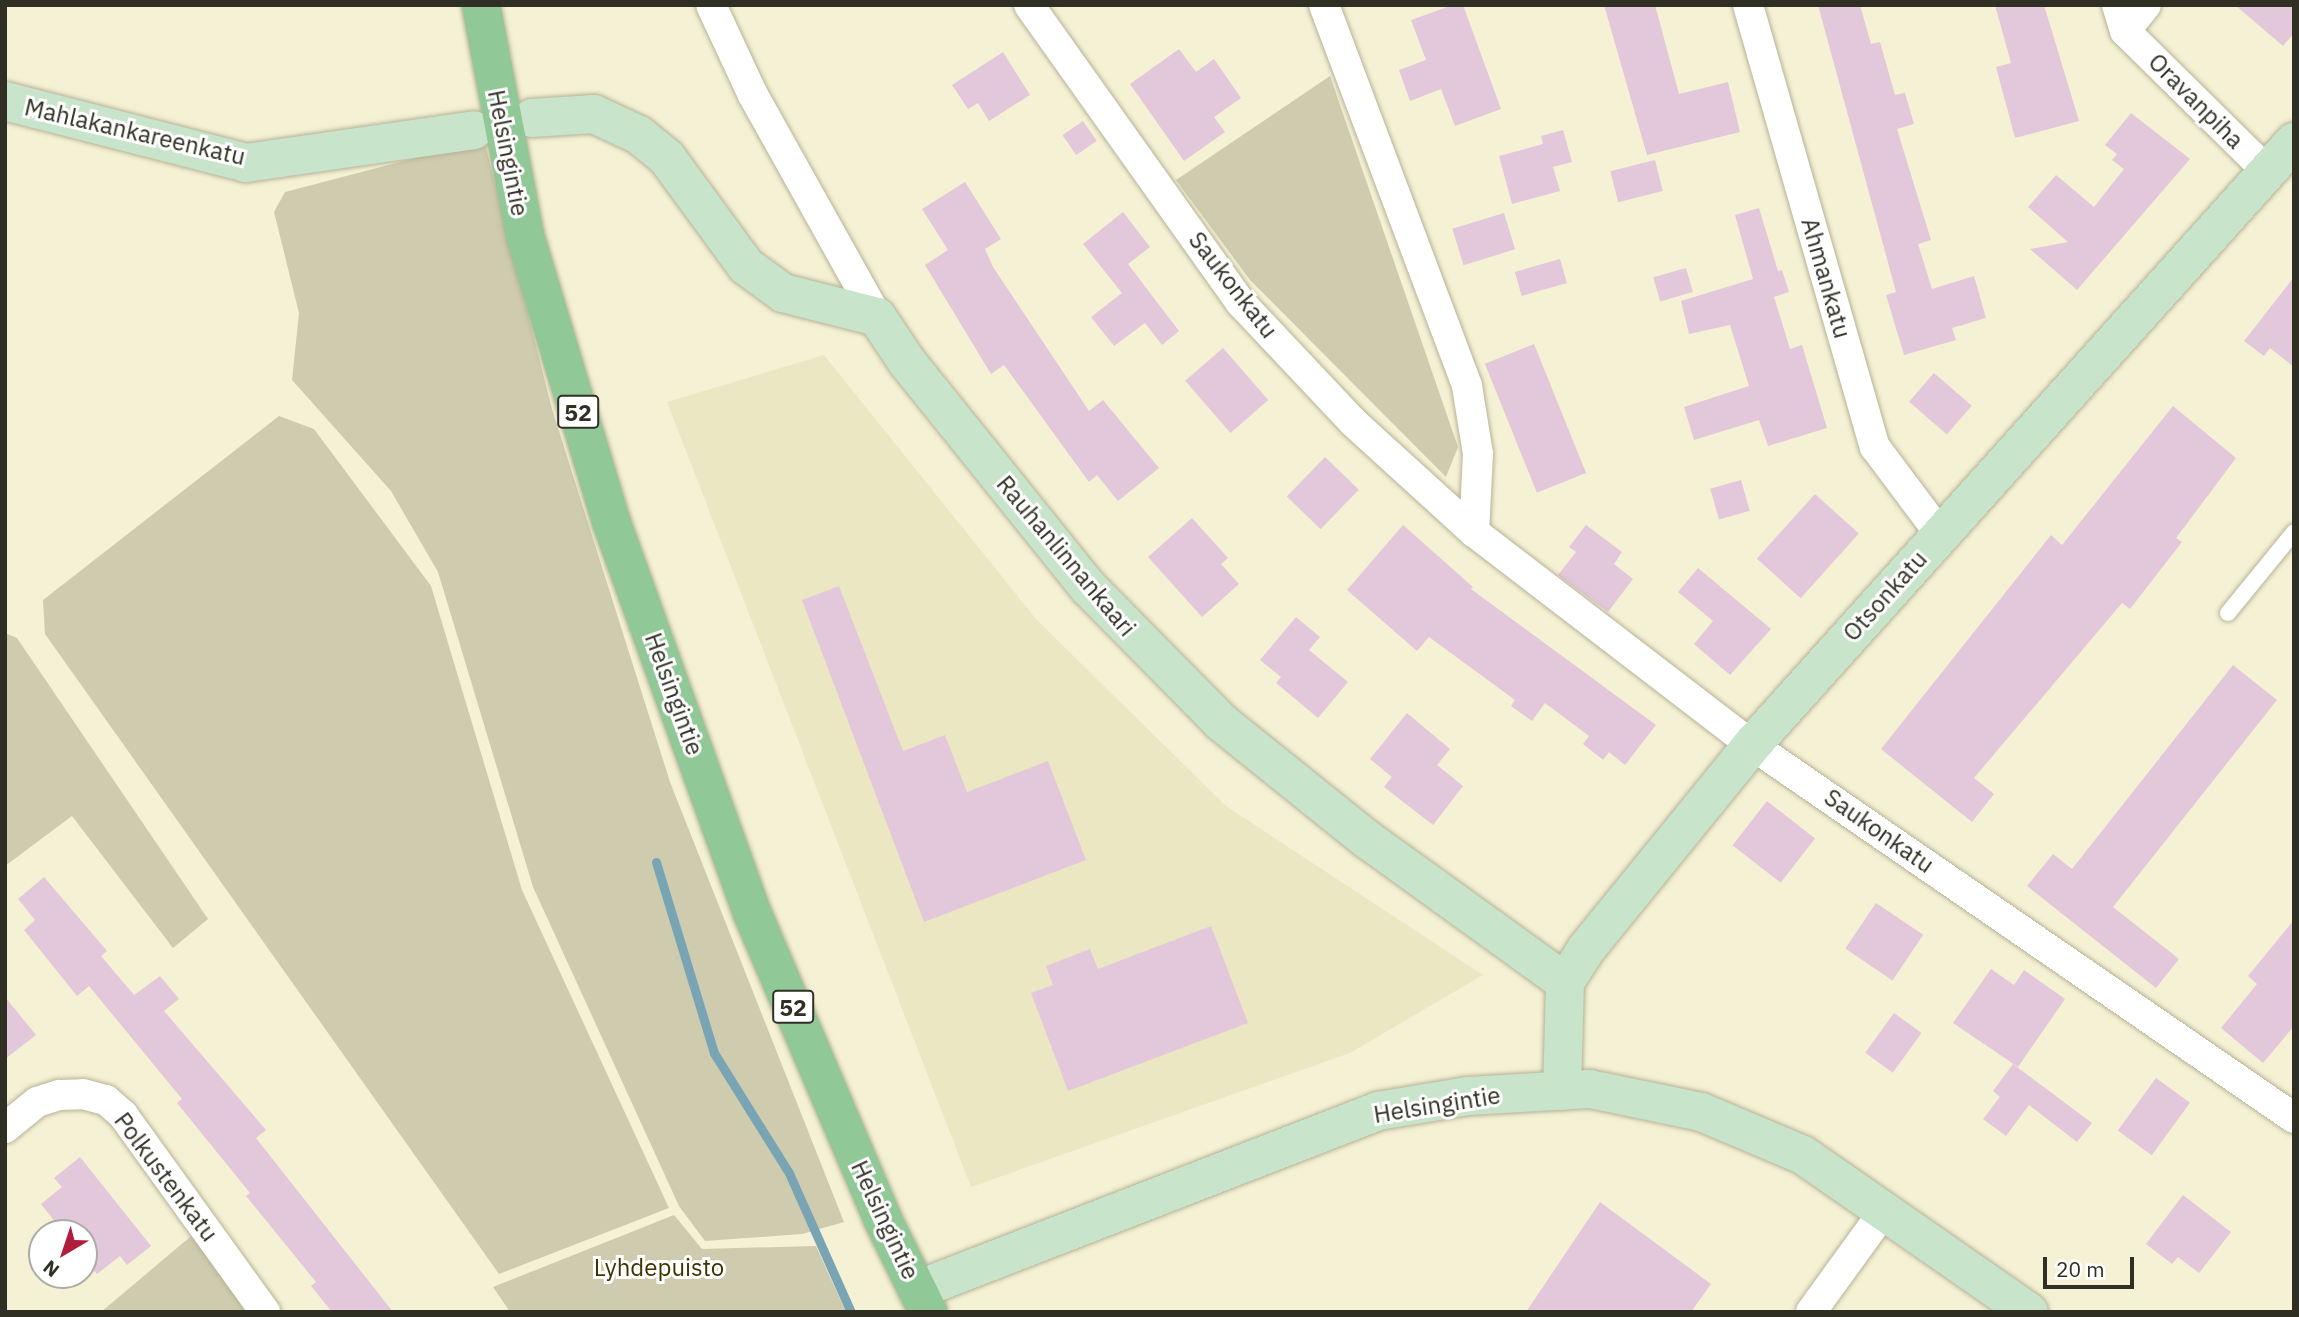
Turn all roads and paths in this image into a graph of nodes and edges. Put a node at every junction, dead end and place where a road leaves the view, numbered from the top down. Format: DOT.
graph roads {
  1 [pos="481,5"];
  2 [pos="711,5"];
  3 [pos="1029,5"];
  4 [pos="1324,5"];
  5 [pos="1748,5"];
  6 [pos="2146,5"];
  7 [pos="2121,18"];
  8 [pos="5,101"];
  9 [pos="532,118"];
  10 [pos="474,130"];
  11 [pos="2294,142"];
  12 [pos="2267,171"];
  13 [pos="877,317"];
  14 [pos="1474,532"];
  15 [pos="2294,532"];
  16 [pos="1940,534"];
  17 [pos="2228,613"];
  18 [pos="1752,744"];
  19 [pos="1565,982"];
  20 [pos="1562,1091"];
  21 [pos="2294,1118"];
  22 [pos="5,1128"];
  23 [pos="1884,1211"];
  24 [pos="923,1301"];
  25 [pos="265,1312"];
  26 [pos="1811,1312"];
  27 [pos="2029,1312"];
  1 -- 24 [label="main road, Helsingintie / 52"];
  2 -- 13 [label="street, Rauhanlinnankaari"];
  3 -- 14 [label="street, Saukonkatu"];
  4 -- 14 [label="street"];
  5 -- 16 [label="street, Ahmankatu"];
  6 -- 7 [label="street, Oravanpiha"];
  7 -- 12 [label="street, Oravanpiha"];
  8 -- 10 [label="street, Mahlakankareenkatu"];
  9 -- 13 [label="street"];
  11 -- 12 [label="street, Otsonkatu"];
  12 -- 16 [label="street, Otsonkatu"];
  13 -- 19 [label="street, Rauhanlinnankaari"];
  14 -- 18 [label="street, Saukonkatu"];
  15 -- 17 [label="lane"];
  16 -- 18 [label="street, Otsonkatu"];
  18 -- 19 [label="street, Otsonkatu"];
  18 -- 21 [label="street, Saukonkatu"];
  19 -- 20 [label="street"];
  20 -- 23 [label="street, Helsingintie"];
  20 -- 24 [label="street, Helsingintie"];
  22 -- 25 [label="street, Polkustenkatu"];
  23 -- 26 [label="street"];
  23 -- 27 [label="street, Helsingintie"];
}
